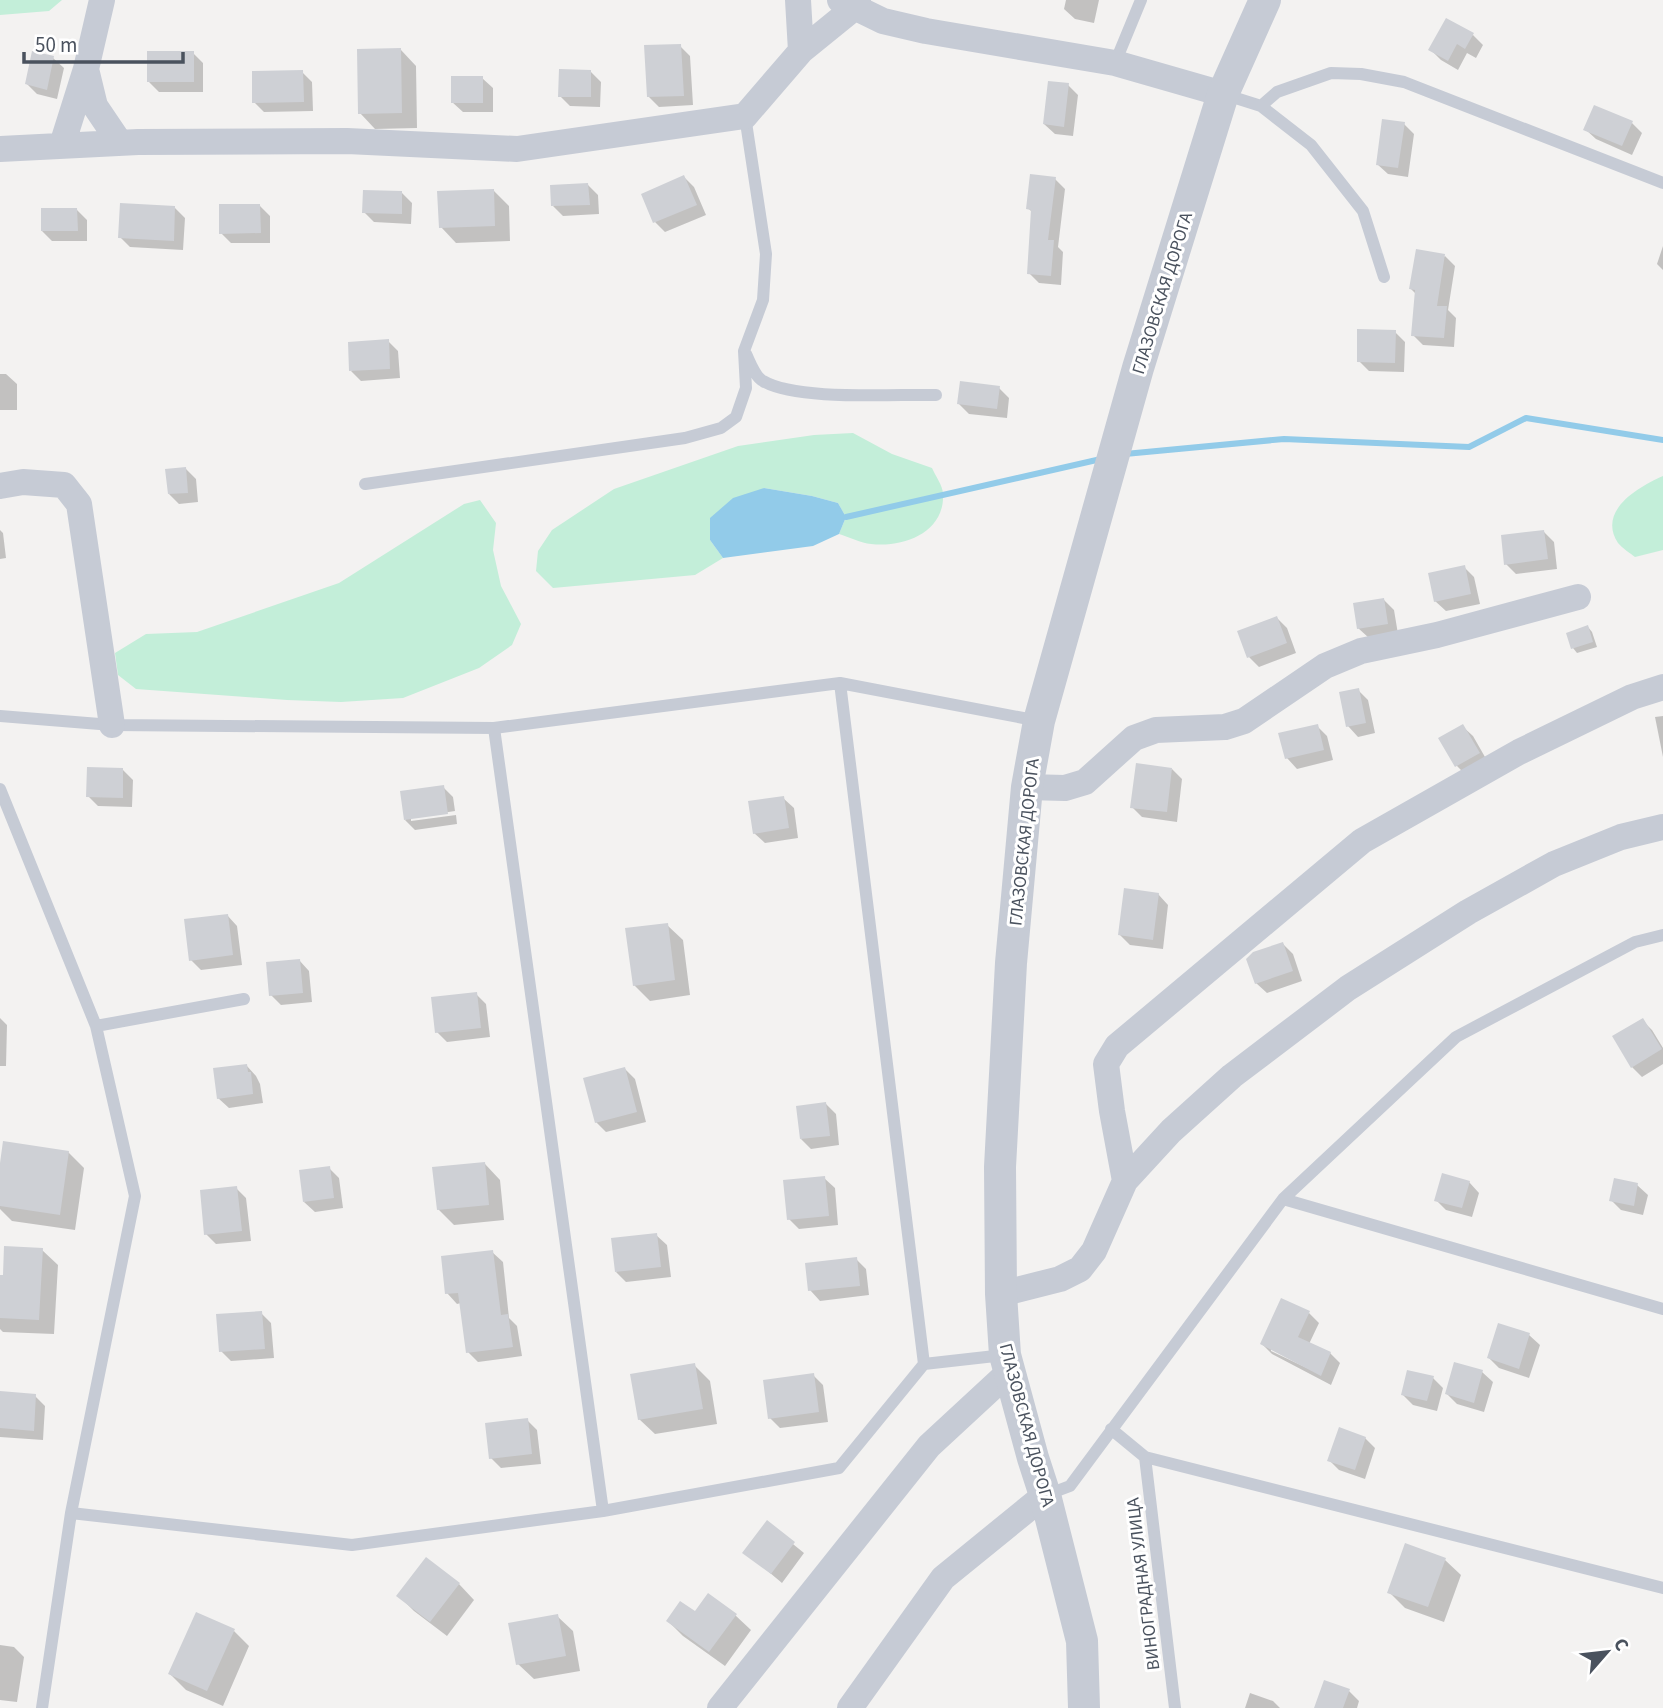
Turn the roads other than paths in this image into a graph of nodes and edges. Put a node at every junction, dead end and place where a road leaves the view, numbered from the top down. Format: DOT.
graph roads {
  1 [pos="102,0"];
  2 [pos="798,0"];
  3 [pos="1141,0"];
  4 [pos="1265,0"];
  5 [pos="850,3"];
  6 [pos="801,51"];
  7 [pos="1115,63"];
  8 [pos="86,69"];
  9 [pos="1223,94"];
  10 [pos="1261,106"];
  11 [pos="745,116"];
  12 [pos="120,142"];
  13 [pos="62,145"];
  14 [pos="0,149"];
  15 [pos="1663,183"];
  16 [pos="1384,277"];
  17 [pos="744,351"];
  18 [pos="936,395"];
  19 [pos="365,484"];
  20 [pos="0,486"];
  21 [pos="1578,597"];
  22 [pos="840,683"];
  23 [pos="1663,687"];
  24 [pos="0,716"];
  25 [pos="1039,722"];
  26 [pos="112,725"];
  27 [pos="494,728"];
  28 [pos="1027,787"];
  29 [pos="0,789"];
  30 [pos="1663,827"];
  31 [pos="1663,935"];
  32 [pos="244,999"];
  33 [pos="96,1026"];
  34 [pos="1125,1181"];
  35 [pos="1283,1199"];
  36 [pos="1001,1294"];
  37 [pos="1663,1309"];
  38 [pos="1007,1363"];
  39 [pos="924,1364"];
  40 [pos="1111,1429"];
  41 [pos="1145,1457"];
  42 [pos="1045,1495"];
  43 [pos="603,1511"];
  44 [pos="71,1513"];
  45 [pos="1663,1588"];
  46 [pos="42,1708"];
  47 [pos="720,1708"];
  48 [pos="850,1708"];
  49 [pos="1084,1708"];
  50 [pos="1175,1708"];
  1 -- 8 [label="street"];
  2 -- 6 [label="street"];
  3 -- 7 [label="lane"];
  4 -- 9 [label="street, ГЛАЗОВСКАЯ ДОРОГА"];
  5 -- 6 [label="street"];
  5 -- 7 [label="street"];
  6 -- 11 [label="street"];
  7 -- 9 [label="street"];
  8 -- 12 [label="street"];
  8 -- 13 [label="street"];
  9 -- 10 [label="lane"];
  9 -- 25 [label="street, ГЛАЗОВСКАЯ ДОРОГА"];
  10 -- 15 [label="lane"];
  10 -- 16 [label="lane"];
  11 -- 12 [label="street"];
  11 -- 17 [label="lane"];
  12 -- 13 [label="street"];
  13 -- 14 [label="street"];
  17 -- 18 [label="lane"];
  17 -- 19 [label="lane"];
  20 -- 26 [label="street"];
  21 -- 28 [label="street"];
  22 -- 25 [label="lane"];
  22 -- 27 [label="lane"];
  22 -- 39 [label="lane"];
  23 -- 34 [label="street"];
  24 -- 26 [label="lane"];
  25 -- 28 [label="street, ГЛАЗОВСКАЯ ДОРОГА"];
  26 -- 27 [label="lane"];
  27 -- 43 [label="lane"];
  28 -- 36 [label="street, ГЛАЗОВСКАЯ ДОРОГА"];
  29 -- 33 [label="lane"];
  30 -- 34 [label="street"];
  31 -- 35 [label="lane"];
  32 -- 33 [label="lane"];
  33 -- 44 [label="lane"];
  34 -- 36 [label="street"];
  35 -- 37 [label="lane"];
  35 -- 40 [label="lane"];
  36 -- 38 [label="street, ГЛАЗОВСКАЯ ДОРОГА"];
  38 -- 39 [label="lane"];
  38 -- 42 [label="street, ГЛАЗОВСКАЯ ДОРОГА"];
  38 -- 47 [label="street"];
  39 -- 43 [label="lane"];
  40 -- 41 [label="lane"];
  40 -- 42 [label="lane"];
  41 -- 45 [label="lane"];
  41 -- 50 [label="lane, ВИНОГРАДНАЯ УЛИЦА"];
  42 -- 48 [label="street"];
  42 -- 49 [label="street, ГЛАЗОВСКАЯ ДОРОГА"];
  43 -- 44 [label="lane"];
  44 -- 46 [label="lane"];
}
